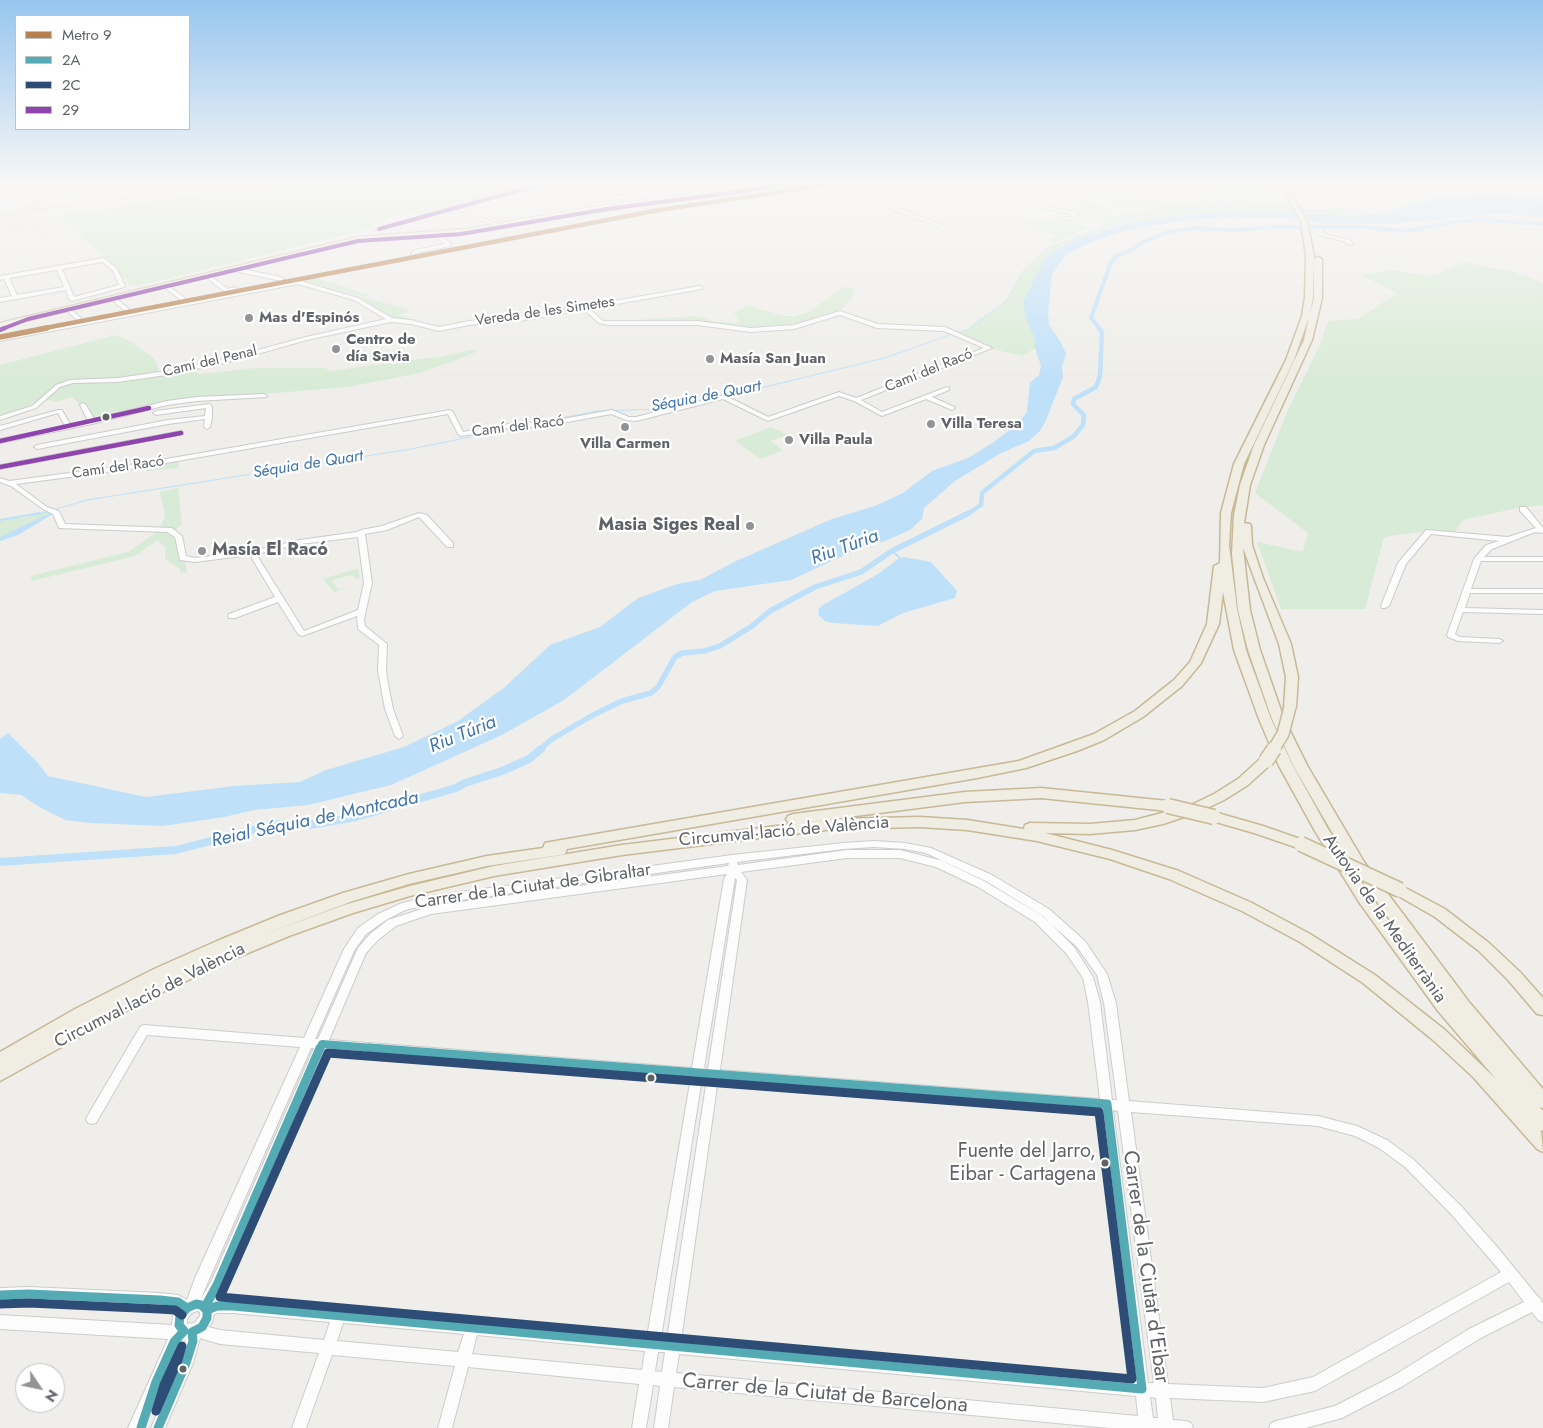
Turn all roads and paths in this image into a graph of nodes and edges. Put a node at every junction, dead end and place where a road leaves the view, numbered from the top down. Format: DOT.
graph roads {
  1 [pos="312,250"];
  2 [pos="322,250"];
  3 [pos="424,250"];
  4 [pos="1310,250"];
  5 [pos="1313,250"];
  6 [pos="413,254"];
  7 [pos="59,268"];
  8 [pos="237,270"];
  9 [pos="208,276"];
  10 [pos="3,278"];
  11 [pos="305,279"];
  12 [pos="298,282"];
  13 [pos="166,286"];
  14 [pos="68,288"];
  15 [pos="700,288"];
  16 [pos="15,298"];
  17 [pos="114,299"];
  18 [pos="183,299"];
  19 [pos="0,300"];
  20 [pos="581,308"];
  21 [pos="68,309"];
  22 [pos="127,310"];
  23 [pos="35,315"];
  24 [pos="79,319"];
  25 [pos="391,320"];
  26 [pos="0,321"];
  27 [pos="0,327"];
  28 [pos="951,331"];
  29 [pos="0,339"];
  30 [pos="947,389"];
  31 [pos="264,396"];
  32 [pos="927,397"];
  33 [pos="856,400"];
  34 [pos="51,402"];
  35 [pos="211,403"];
  36 [pos="84,405"];
  37 [pos="35,406"];
  38 [pos="149,408"];
  39 [pos="952,408"];
  40 [pos="60,411"];
  41 [pos="156,413"];
  42 [pos="38,417"];
  43 [pos="113,417"];
  44 [pos="209,417"];
  45 [pos="0,418"];
  46 [pos="92,422"];
  47 [pos="168,422"];
  48 [pos="68,426"];
  49 [pos="207,427"];
  50 [pos="0,428"];
  51 [pos="44,432"];
  52 [pos="116,432"];
  53 [pos="181,433"];
  54 [pos="34,434"];
  55 [pos="0,441"];
  56 [pos="118,446"];
  57 [pos="37,447"];
  58 [pos="40,460"];
  59 [pos="0,467"];
  60 [pos="0,480"];
  61 [pos="10,483"];
  62 [pos="1245,485"];
  63 [pos="1523,508"];
  64 [pos="1543,531"];
  65 [pos="361,534"];
  66 [pos="1508,540"];
  67 [pos="450,545"];
  68 [pos="1224,545"];
  69 [pos="252,553"];
  70 [pos="1478,559"];
  71 [pos="1543,559"];
  72 [pos="1468,591"];
  73 [pos="1543,591"];
  74 [pos="281,598"];
  75 [pos="1385,606"];
  76 [pos="1461,610"];
  77 [pos="361,612"];
  78 [pos="1543,612"];
  79 [pos="232,616"];
  80 [pos="1499,641"];
  81 [pos="399,736"];
  82 [pos="968,825"];
  83 [pos="487,861"];
  84 [pos="733,864"];
  85 [pos="356,950"];
  86 [pos="1543,1009"];
  87 [pos="307,1043"];
  88 [pos="322,1044"];
  89 [pos="0,1060"];
  90 [pos="697,1073"];
  91 [pos="0,1074"];
  92 [pos="713,1074"];
  93 [pos="1543,1101"];
  94 [pos="1107,1104"];
  95 [pos="1124,1106"];
  96 [pos="92,1119"];
  97 [pos="1543,1123"];
  98 [pos="1543,1144"];
  99 [pos="1511,1274"];
  100 [pos="0,1295"];
  101 [pos="198,1308"];
  102 [pos="1539,1309"];
  103 [pos="339,1316"];
  104 [pos="0,1322"];
  105 [pos="472,1328"];
  106 [pos="189,1330"];
  107 [pos="653,1345"];
  108 [pos="673,1346"];
  109 [pos="328,1347"];
  110 [pos="464,1360"];
  111 [pos="648,1377"];
  112 [pos="668,1379"];
  113 [pos="156,1382"];
  114 [pos="177,1383"];
  115 [pos="1142,1389"];
  116 [pos="1162,1391"];
  117 [pos="1146,1427"];
  118 [pos="135,1428"];
  119 [pos="141,1428"];
  120 [pos="151,1428"];
  121 [pos="158,1428"];
  122 [pos="299,1428"];
  123 [pos="445,1428"];
  124 [pos="639,1428"];
  125 [pos="661,1428"];
  126 [pos="1167,1428"];
  127 [pos="1186,1428"];
  128 [pos="1276,1428"];
  1 -- 23 [label="main road"];
  2 -- 8 [label="street"];
  3 -- 6 [label="street"];
  4 -- 68 [label="highway, Autovia de la Mediterrània"];
  5 -- 62 [label="highway, Autovia de la Mediterrània"];
  7 -- 10 [label="street"];
  7 -- 14 [label="street"];
  7 -- 14 [label="street"];
  8 -- 9 [label="street"];
  8 -- 9 [label="street"];
  9 -- 13 [label="street"];
  10 -- 16 [label="street"];
  11 -- 12 [label="street"];
  12 -- 25 [label="street"];
  12 -- 29 [label="street"];
  13 -- 17 [label="street"];
  13 -- 18 [label="street"];
  14 -- 16 [label="street"];
  15 -- 20 [label="street, Vereda de les Simetes"];
  16 -- 19 [label="street"];
  17 -- 21 [label="street"];
  17 -- 22 [label="street"];
  20 -- 25 [label="street, Vereda de les Simetes"];
  20 -- 28 [label="street"];
  21 -- 24 [label="street"];
  21 -- 27 [label="street"];
  23 -- 26 [label="main road"];
  23 -- 27 [label="main road"];
  25 -- 37 [label="street, Camí del Penal"];
  28 -- 33 [label="street, Camí del Racó"];
  30 -- 32 [label="street"];
  31 -- 35 [label="street"];
  32 -- 33 [label="street"];
  32 -- 39 [label="street"];
  33 -- 61 [label="street, Camí del Racó"];
  34 -- 37 [label="street"];
  35 -- 38 [label="street"];
  35 -- 41 [label="street"];
  35 -- 44 [label="street"];
  36 -- 46 [label="street"];
  37 -- 45 [label="street"];
  38 -- 41 [label="street"];
  38 -- 43 [label="street"];
  40 -- 42 [label="street"];
  40 -- 48 [label="street"];
  41 -- 47 [label="street"];
  42 -- 50 [label="street"];
  42 -- 51 [label="street"];
  43 -- 46 [label="street"];
  43 -- 52 [label="street"];
  44 -- 47 [label="street"];
  44 -- 49 [label="street"];
  46 -- 48 [label="street"];
  47 -- 52 [label="street"];
  47 -- 53 [label="street"];
  48 -- 51 [label="street"];
  51 -- 54 [label="street"];
  52 -- 56 [label="street"];
  52 -- 57 [label="street"];
  53 -- 56 [label="street"];
  54 -- 55 [label="street"];
  54 -- 57 [label="street"];
  56 -- 58 [label="street"];
  57 -- 58 [label="street"];
  58 -- 59 [label="street"];
  60 -- 61 [label="street"];
  61 -- 69 [label="street"];
  62 -- 82 [label="highway, bridge"];
  62 -- 93 [label="highway, Autovia de la Mediterrània"];
  63 -- 64 [label="street"];
  64 -- 66 [label="street"];
  65 -- 67 [label="street"];
  65 -- 69 [label="street"];
  65 -- 77 [label="street"];
  66 -- 70 [label="street"];
  66 -- 75 [label="street"];
  68 -- 83 [label="highway"];
  68 -- 97 [label="highway, Autovia de la Mediterrània"];
  69 -- 74 [label="street"];
  70 -- 71 [label="street"];
  70 -- 72 [label="street"];
  72 -- 73 [label="street"];
  72 -- 76 [label="street"];
  74 -- 77 [label="street"];
  74 -- 79 [label="street"];
  76 -- 78 [label="street"];
  76 -- 80 [label="street"];
  77 -- 81 [label="street"];
  82 -- 91 [label="highway, Circumval·lació de València"];
  82 -- 98 [label="highway, Circumval·lació de València"];
  83 -- 86 [label="highway, Circumval·lació de València, bridge"];
  83 -- 89 [label="highway, Circumval·lació de València"];
  84 -- 85 [label="street, Carrer de la Ciutat de Gibraltar"];
  84 -- 90 [label="street"];
  84 -- 92 [label="street"];
  84 -- 94 [label="street, Carrer de la Ciutat de Gibraltar"];
  84 -- 95 [label="street, Carrer de la Ciutat de Gibraltar"];
  85 -- 87 [label="street"];
  85 -- 88 [label="street"];
  87 -- 88 [label="street"];
  87 -- 96 [label="street"];
  87 -- 101 [label="street"];
  88 -- 90 [label="street"];
  88 -- 101 [label="street"];
  90 -- 92 [label="street"];
  90 -- 107 [label="street"];
  92 -- 94 [label="street"];
  92 -- 108 [label="street"];
  94 -- 95 [label="street"];
  94 -- 115 [label="street, Carrer de la Ciutat d'Eibar"];
  95 -- 99 [label="street"];
  95 -- 116 [label="street, Carrer de la Ciutat d'Eibar"];
  99 -- 102 [label="street"];
  99 -- 116 [label="street, Carrer de la Ciutat de Barcelona"];
  100 -- 101 [label="street, Carrer de la Ciutat de Barcelona"];
  101 -- 103 [label="street, Carrer de la Ciutat de Barcelona"];
  101 -- 106 [label="street"];
  101 -- 106 [label="street"];
  102 -- 128 [label="street"];
  103 -- 105 [label="street, Carrer de la Ciutat de Barcelona"];
  103 -- 109 [label="street"];
  104 -- 106 [label="street, Carrer de la Ciutat de Barcelona"];
  105 -- 107 [label="street, Carrer de la Ciutat de Barcelona"];
  105 -- 110 [label="street"];
  106 -- 109 [label="street, Carrer de la Ciutat de Barcelona"];
  106 -- 113 [label="street"];
  106 -- 114 [label="street"];
  107 -- 108 [label="street, Carrer de la Ciutat de Barcelona"];
  107 -- 111 [label="street"];
  108 -- 112 [label="street"];
  108 -- 115 [label="street, Carrer de la Ciutat de Barcelona"];
  109 -- 110 [label="street, Carrer de la Ciutat de Barcelona"];
  109 -- 122 [label="street"];
  110 -- 111 [label="street, Carrer de la Ciutat de Barcelona"];
  110 -- 123 [label="street"];
  111 -- 112 [label="street, Carrer de la Ciutat de Barcelona"];
  111 -- 124 [label="street"];
  112 -- 117 [label="street, Carrer de la Ciutat de Barcelona"];
  112 -- 125 [label="street"];
  113 -- 118 [label="street"];
  113 -- 119 [label="street"];
  114 -- 120 [label="street"];
  114 -- 121 [label="street"];
  115 -- 116 [label="street, Carrer de la Ciutat de Barcelona"];
  115 -- 117 [label="street, Carrer de la Ciutat d'Eibar"];
  116 -- 126 [label="street, Carrer de la Ciutat d'Eibar"];
  117 -- 126 [label="street, Carrer de la Ciutat de Barcelona"];
  126 -- 127 [label="street, Carrer de la Ciutat de Barcelona"];
}
